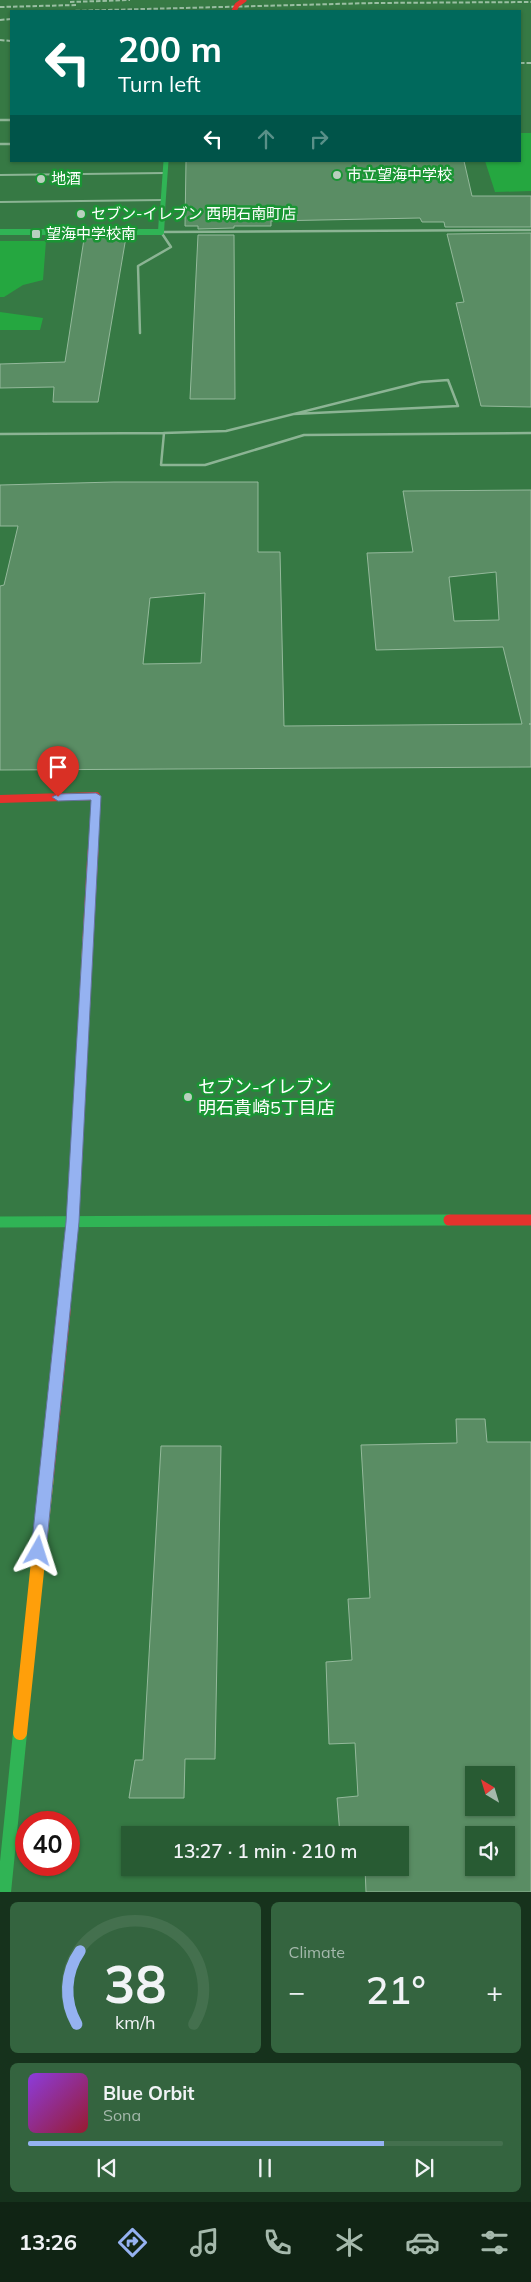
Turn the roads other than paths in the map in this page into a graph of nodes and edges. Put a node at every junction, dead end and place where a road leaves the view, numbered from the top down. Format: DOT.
graph roads {
  1 [pos="244,0"];
  2 [pos="234,10"];
  3 [pos="166,162"];
  4 [pos="165,173"];
  5 [pos="0,175"];
  6 [pos="163,200"];
  7 [pos="0,202"];
  8 [pos="531,230"];
  9 [pos="0,232"];
  10 [pos="161,232"];
  11 [pos="140,334"];
  12 [pos="294,414"];
  13 [pos="164,433"];
  14 [pos="531,433"];
  15 [pos="0,434"];
  16 [pos="0,799"];
  17 [pos="531,1220"];
  18 [pos="0,1222"];
  19 [pos="73,1222"];
  20 [pos="4,1892"];
  1 -- 2 [label="street, bridge"];
  3 -- 4 [label="street"];
  4 -- 5 [label="lane"];
  4 -- 6 [label="street"];
  6 -- 7 [label="lane"];
  6 -- 10 [label="street"];
  8 -- 10 [label="lane"];
  9 -- 10 [label="street"];
  10 -- 11 [label="lane"];
  12 -- 12 [label="lane"];
  12 -- 13 [label="lane"];
  13 -- 14 [label="lane"];
  13 -- 15 [label="lane"];
  16 -- 19 [label="street"];
  17 -- 19 [label="street"];
  18 -- 19 [label="street"];
  19 -- 20 [label="street"];
}
